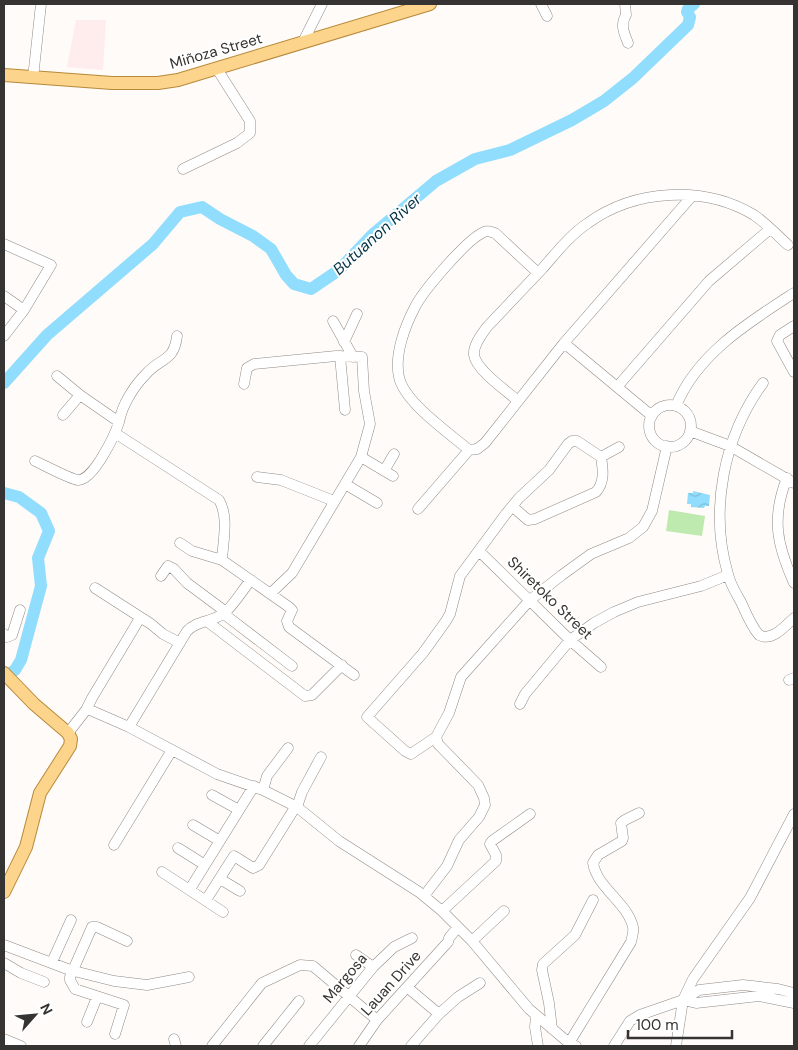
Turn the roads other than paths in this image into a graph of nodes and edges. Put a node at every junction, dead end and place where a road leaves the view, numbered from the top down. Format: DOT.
graph roads {
  1 [pos="41,4"];
  2 [pos="322,4"];
  3 [pos="430,4"];
  4 [pos="541,4"];
  5 [pos="625,4"];
  6 [pos="547,16"];
  7 [pos="304,40"];
  8 [pos="628,44"];
  9 [pos="217,69"];
  10 [pos="4,75"];
  11 [pos="33,78"];
  12 [pos="182,169"];
  13 [pos="692,196"];
  14 [pos="770,229"];
  15 [pos="4,244"];
  16 [pos="788,245"];
  17 [pos="538,273"];
  18 [pos="794,294"];
  19 [pos="4,296"];
  20 [pos="24,310"];
  21 [pos="357,314"];
  22 [pos="333,322"];
  23 [pos="794,326"];
  24 [pos="4,335"];
  25 [pos="177,336"];
  26 [pos="344,342"];
  27 [pos="564,343"];
  28 [pos="340,356"];
  29 [pos="353,357"];
  30 [pos="794,372"];
  31 [pos="57,376"];
  32 [pos="763,383"];
  33 [pos="244,384"];
  34 [pos="617,387"];
  35 [pos="80,395"];
  36 [pos="518,401"];
  37 [pos="676,406"];
  38 [pos="345,410"];
  39 [pos="63,415"];
  40 [pos="652,416"];
  41 [pos="119,422"];
  42 [pos="690,431"];
  43 [pos="116,433"];
  44 [pos="667,446"];
  45 [pos="730,446"];
  46 [pos="619,447"];
  47 [pos="468,450"];
  48 [pos="394,454"];
  49 [pos="360,457"];
  50 [pos="601,457"];
  51 [pos="35,461"];
  52 [pos="257,477"];
  53 [pos="790,480"];
  54 [pos="345,484"];
  55 [pos="334,501"];
  56 [pos="377,503"];
  57 [pos="512,507"];
  58 [pos="418,509"];
  59 [pos="180,543"];
  60 [pos="479,551"];
  61 [pos="222,560"];
  62 [pos="728,575"];
  63 [pos="161,576"];
  64 [pos="251,580"];
  65 [pos="794,583"];
  66 [pos="95,588"];
  67 [pos="271,593"];
  68 [pos="530,600"];
  69 [pos="20,610"];
  70 [pos="225,613"];
  71 [pos="140,618"];
  72 [pos="794,618"];
  73 [pos="208,622"];
  74 [pos="4,634"];
  75 [pos="570,640"];
  76 [pos="180,643"];
  77 [pos="342,665"];
  78 [pos="292,666"];
  79 [pos="601,667"];
  80 [pos="4,673"];
  81 [pos="354,675"];
  82 [pos="520,704"];
  83 [pos="86,710"];
  84 [pos="129,727"];
  85 [pos="70,736"];
  86 [pos="436,737"];
  87 [pos="288,748"];
  88 [pos="172,750"];
  89 [pos="321,757"];
  90 [pos="258,788"];
  91 [pos="212,795"];
  92 [pos="297,806"];
  93 [pos="239,810"];
  94 [pos="639,813"];
  95 [pos="530,814"];
  96 [pos="794,814"];
  97 [pos="193,825"];
  98 [pos="219,843"];
  99 [pos="114,845"];
  100 [pos="178,848"];
  101 [pos="234,856"];
  102 [pos="206,865"];
  103 [pos="162,872"];
  104 [pos="220,879"];
  105 [pos="190,890"];
  106 [pos="240,891"];
  107 [pos="4,892"];
  108 [pos="422,894"];
  109 [pos="206,900"];
  110 [pos="593,900"];
  111 [pos="442,911"];
  112 [pos="504,911"];
  113 [pos="223,912"];
  114 [pos="71,920"];
  115 [pos="460,929"];
  116 [pos="412,938"];
  117 [pos="127,941"];
  118 [pos="472,941"];
  119 [pos="4,945"];
  120 [pos="356,955"];
  121 [pos="52,962"];
  122 [pos="4,963"];
  123 [pos="373,967"];
  124 [pos="72,970"];
  125 [pos="188,977"];
  126 [pos="44,982"];
  127 [pos="480,982"];
  128 [pos="733,986"];
  129 [pos="408,988"];
  130 [pos="794,993"];
  131 [pos="97,997"];
  132 [pos="349,997"];
  133 [pos="735,999"];
  134 [pos="683,1000"];
  135 [pos="299,1001"];
  136 [pos="794,1003"];
  137 [pos="439,1014"];
  138 [pos="536,1016"];
  139 [pos="377,1020"];
  140 [pos="87,1022"];
  141 [pos="552,1029"];
  142 [pos="115,1034"];
  143 [pos="4,1038"];
  144 [pos="361,1045"];
  145 [pos="573,1045"];
  146 [pos="21,1046"];
  147 [pos="212,1046"];
  148 [pos="263,1046"];
  149 [pos="309,1046"];
  150 [pos="411,1046"];
  151 [pos="538,1046"];
  152 [pos="614,1046"];
  153 [pos="676,1046"];
  1 -- 11 [label="street"];
  2 -- 7 [label="street"];
  3 -- 7 [label="main road, Miñoza Street"];
  4 -- 6 [label="street"];
  5 -- 8 [label="street"];
  7 -- 9 [label="main road, Miñoza Street"];
  9 -- 11 [label="main road, Miñoza Street"];
  9 -- 12 [label="street"];
  10 -- 11 [label="main road, Miñoza Street"];
  13 -- 14 [label="street"];
  13 -- 17 [label="street"];
  13 -- 27 [label="street"];
  14 -- 16 [label="street"];
  14 -- 34 [label="street"];
  15 -- 20 [label="street"];
  17 -- 36 [label="street"];
  17 -- 47 [label="street"];
  18 -- 37 [label="street"];
  19 -- 20 [label="street"];
  20 -- 24 [label="street"];
  21 -- 26 [label="street"];
  22 -- 26 [label="street"];
  23 -- 30 [label="street"];
  25 -- 41 [label="street"];
  26 -- 29 [label="street"];
  27 -- 34 [label="street"];
  27 -- 36 [label="street"];
  28 -- 29 [label="street"];
  28 -- 33 [label="street"];
  28 -- 38 [label="street"];
  29 -- 49 [label="street"];
  31 -- 35 [label="street"];
  32 -- 45 [label="street"];
  34 -- 40 [label="street"];
  35 -- 39 [label="street"];
  35 -- 41 [label="street"];
  36 -- 47 [label="street"];
  37 -- 40 [label="street"];
  37 -- 42 [label="street"];
  40 -- 44 [label="street"];
  41 -- 43 [label="street"];
  42 -- 44 [label="street"];
  42 -- 45 [label="street"];
  43 -- 51 [label="street"];
  43 -- 61 [label="street"];
  44 -- 68 [label="street"];
  45 -- 53 [label="street"];
  45 -- 62 [label="street"];
  46 -- 50 [label="street"];
  47 -- 58 [label="street"];
  48 -- 49 [label="street"];
  49 -- 54 [label="street"];
  50 -- 57 [label="street"];
  50 -- 57 [label="street"];
  52 -- 55 [label="street"];
  53 -- 65 [label="street"];
  54 -- 55 [label="street"];
  54 -- 56 [label="street"];
  55 -- 67 [label="street"];
  57 -- 60 [label="street"];
  59 -- 61 [label="street"];
  60 -- 68 [label="street, Shiretoko Street"];
  60 -- 86 [label="street"];
  61 -- 64 [label="street"];
  62 -- 72 [label="street"];
  62 -- 75 [label="street"];
  63 -- 70 [label="street"];
  64 -- 67 [label="street"];
  64 -- 70 [label="street"];
  66 -- 71 [label="street"];
  67 -- 77 [label="street"];
  68 -- 75 [label="street, Shiretoko Street"];
  68 -- 86 [label="street"];
  69 -- 74 [label="street"];
  70 -- 73 [label="street"];
  70 -- 78 [label="street"];
  71 -- 76 [label="street"];
  71 -- 83 [label="street"];
  73 -- 76 [label="street"];
  73 -- 77 [label="street"];
  75 -- 79 [label="street, Shiretoko Street"];
  75 -- 82 [label="street"];
  76 -- 84 [label="street"];
  77 -- 81 [label="street"];
  80 -- 85 [label="main road"];
  83 -- 84 [label="street"];
  83 -- 85 [label="street"];
  84 -- 88 [label="street"];
  85 -- 107 [label="main road"];
  86 -- 108 [label="street"];
  87 -- 90 [label="street"];
  88 -- 90 [label="street"];
  88 -- 99 [label="street"];
  89 -- 92 [label="street"];
  90 -- 92 [label="street"];
  90 -- 93 [label="street"];
  91 -- 93 [label="street"];
  92 -- 101 [label="street"];
  92 -- 108 [label="street"];
  93 -- 98 [label="street"];
  94 -- 145 [label="street"];
  95 -- 111 [label="street"];
  96 -- 134 [label="street"];
  97 -- 98 [label="street"];
  98 -- 101 [label="street"];
  98 -- 102 [label="street"];
  100 -- 102 [label="street"];
  101 -- 104 [label="street"];
  102 -- 105 [label="street"];
  103 -- 105 [label="street"];
  104 -- 106 [label="street"];
  104 -- 109 [label="street"];
  105 -- 109 [label="street"];
  108 -- 111 [label="street"];
  109 -- 113 [label="street"];
  110 -- 141 [label="street"];
  111 -- 115 [label="street"];
  112 -- 118 [label="street"];
  114 -- 121 [label="street"];
  115 -- 118 [label="street"];
  115 -- 129 [label="street, Lauan Drive"];
  116 -- 123 [label="street, Margosa"];
  117 -- 124 [label="street"];
  118 -- 138 [label="street"];
  119 -- 121 [label="street"];
  120 -- 123 [label="street"];
  121 -- 124 [label="street"];
  122 -- 126 [label="street"];
  123 -- 132 [label="street, Margosa"];
  124 -- 125 [label="street"];
  124 -- 131 [label="street"];
  127 -- 137 [label="street"];
  128 -- 130 [label="street"];
  128 -- 133 [label="street"];
  128 -- 134 [label="street"];
  129 -- 137 [label="street"];
  129 -- 139 [label="street, Lauan Drive"];
  131 -- 140 [label="street"];
  131 -- 142 [label="street"];
  132 -- 139 [label="street"];
  132 -- 147 [label="street"];
  132 -- 149 [label="street, Margosa"];
  133 -- 134 [label="street"];
  133 -- 136 [label="street"];
  134 -- 152 [label="street"];
  134 -- 153 [label="street"];
  135 -- 148 [label="street"];
  137 -- 150 [label="street"];
  138 -- 141 [label="street"];
  138 -- 151 [label="street"];
  139 -- 144 [label="street, Lauan Drive"];
  141 -- 145 [label="street"];
  143 -- 146 [label="street"];
}
